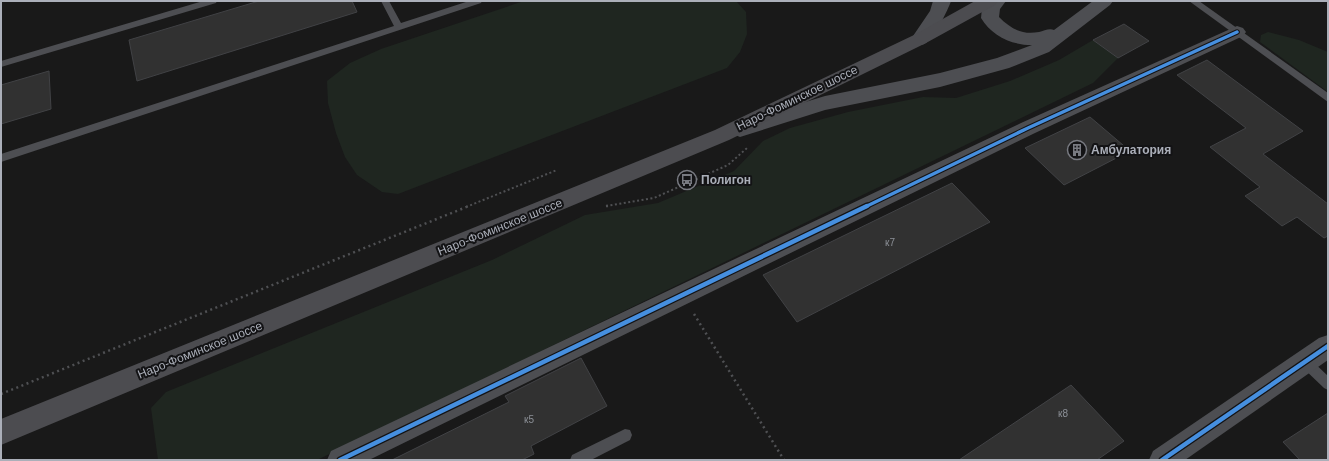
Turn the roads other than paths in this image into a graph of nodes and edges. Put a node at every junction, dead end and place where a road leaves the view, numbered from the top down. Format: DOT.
graph roads {
  1 [pos="214,1"];
  2 [pos="385,1"];
  3 [pos="478,1"];
  4 [pos="942,1"];
  5 [pos="989,1"];
  6 [pos="997,1"];
  7 [pos="1104,1"];
  8 [pos="1193,1"];
  9 [pos="399,27"];
  10 [pos="1068,29"];
  11 [pos="1237,32"];
  12 [pos="920,39"];
  13 [pos="1,64"];
  14 [pos="1328,98"];
  15 [pos="722,135"];
  16 [pos="1,158"];
  17 [pos="1328,346"];
  18 [pos="1304,362"];
  19 [pos="1328,384"];
  20 [pos="1,432"];
  21 [pos="625,435"];
  22 [pos="340,460"];
  23 [pos="577,460"];
  24 [pos="1162,460"];
  1 -- 13 [label="lane"];
  2 -- 9 [label="lane"];
  3 -- 9 [label="lane"];
  4 -- 12 [label="street"];
  5 -- 12 [label="main road, Наро-Фоминское шоссе"];
  6 -- 10 [label="street"];
  7 -- 10 [label="street"];
  8 -- 11 [label="lane"];
  9 -- 16 [label="lane"];
  10 -- 15 [label="street"];
  11 -- 14 [label="lane"];
  11 -- 22 [label="street"];
  12 -- 15 [label="main road, Наро-Фоминское шоссе"];
  15 -- 20 [label="main road, Наро-Фоминское шоссе"];
  17 -- 18 [label="street"];
  18 -- 19 [label="lane"];
  18 -- 24 [label="street"];
  21 -- 23 [label="lane"];
}
